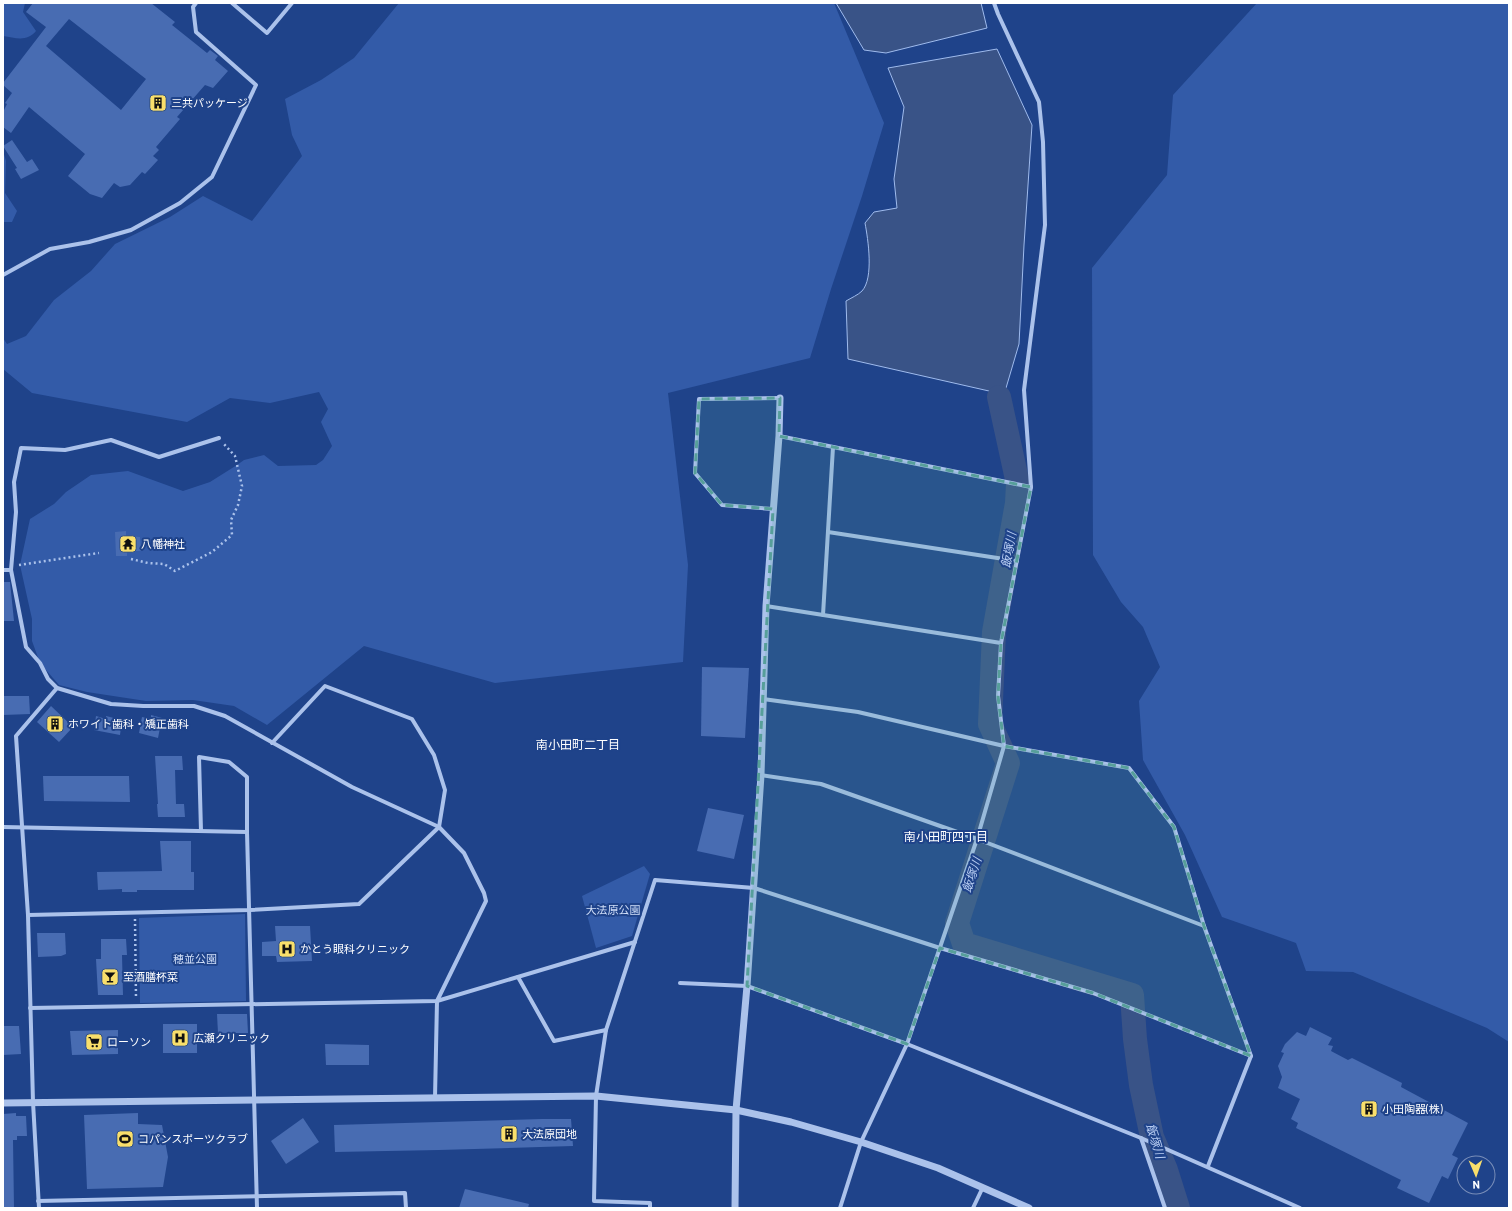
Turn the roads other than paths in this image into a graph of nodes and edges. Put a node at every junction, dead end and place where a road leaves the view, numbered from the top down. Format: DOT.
graph roads {
  1 [pos="196,3"];
  2 [pos="232,3"];
  3 [pos="292,3"];
  4 [pos="994,3"];
  5 [pos="3,275"];
  6 [pos="780,398"];
  7 [pos="779,436"];
  8 [pos="219,438"];
  9 [pos="833,447"];
  10 [pos="1031,487"];
  11 [pos="773,510"];
  12 [pos="828,532"];
  13 [pos="1017,561"];
  14 [pos="11,568"];
  15 [pos="3,570"];
  16 [pos="766,606"];
  17 [pos="823,615"];
  18 [pos="1001,643"];
  19 [pos="57,688"];
  20 [pos="763,699"];
  21 [pos="272,743"];
  22 [pos="1004,746"];
  23 [pos="761,775"];
  24 [pos="3,827"];
  25 [pos="22,827"];
  26 [pos="439,827"];
  27 [pos="201,831"];
  28 [pos="247,832"];
  29 [pos="976,839"];
  30 [pos="754,888"];
  31 [pos="250,910"];
  32 [pos="28,915"];
  33 [pos="1204,926"];
  34 [pos="635,942"];
  35 [pos="940,948"];
  36 [pos="518,977"];
  37 [pos="680,983"];
  38 [pos="747,986"];
  39 [pos="437,1001"];
  40 [pos="252,1005"];
  41 [pos="30,1008"];
  42 [pos="606,1030"];
  43 [pos="907,1044"];
  44 [pos="1251,1056"];
  45 [pos="596,1096"];
  46 [pos="435,1098"];
  47 [pos="255,1100"];
  48 [pos="33,1102"];
  49 [pos="3,1103"];
  50 [pos="736,1110"];
  51 [pos="1141,1138"];
  52 [pos="861,1142"];
  53 [pos="1208,1166"];
  54 [pos="983,1188"];
  55 [pos="257,1195"];
  56 [pos="38,1201"];
  57 [pos="39,1208"];
  58 [pos="257,1208"];
  59 [pos="406,1208"];
  60 [pos="650,1208"];
  61 [pos="735,1208"];
  62 [pos="840,1208"];
  63 [pos="973,1208"];
  64 [pos="1030,1208"];
  65 [pos="1165,1208"];
  66 [pos="1300,1208"];
  1 -- 5 [label="street"];
  2 -- 3 [label="street"];
  4 -- 10 [label="street"];
  6 -- 7 [label="street"];
  6 -- 11 [label="street"];
  7 -- 9 [label="street"];
  7 -- 11 [label="street"];
  8 -- 14 [label="street"];
  9 -- 10 [label="street"];
  9 -- 12 [label="street"];
  10 -- 13 [label="street"];
  11 -- 16 [label="street"];
  12 -- 13 [label="street"];
  12 -- 17 [label="street"];
  13 -- 18 [label="street"];
  14 -- 15 [label="street"];
  14 -- 19 [label="street"];
  16 -- 17 [label="street"];
  16 -- 20 [label="street"];
  17 -- 18 [label="street"];
  18 -- 22 [label="street"];
  19 -- 21 [label="street"];
  19 -- 25 [label="street"];
  20 -- 22 [label="street"];
  20 -- 23 [label="street"];
  21 -- 26 [label="street"];
  21 -- 26 [label="street"];
  22 -- 29 [label="street"];
  22 -- 33 [label="street"];
  23 -- 29 [label="street"];
  23 -- 30 [label="street"];
  24 -- 25 [label="street"];
  25 -- 27 [label="street"];
  25 -- 32 [label="street"];
  26 -- 31 [label="street"];
  26 -- 39 [label="street"];
  27 -- 28 [label="street"];
  27 -- 28 [label="street"];
  28 -- 31 [label="street"];
  29 -- 33 [label="street"];
  29 -- 35 [label="street"];
  30 -- 34 [label="street"];
  30 -- 35 [label="street"];
  30 -- 38 [label="street"];
  31 -- 32 [label="street"];
  31 -- 40 [label="street"];
  32 -- 41 [label="street"];
  33 -- 44 [label="street"];
  34 -- 36 [label="street"];
  34 -- 42 [label="street"];
  35 -- 43 [label="street"];
  35 -- 44 [label="street"];
  36 -- 39 [label="street"];
  36 -- 42 [label="street"];
  37 -- 38 [label="street"];
  38 -- 43 [label="street"];
  38 -- 50 [label="street"];
  39 -- 40 [label="street"];
  39 -- 46 [label="street"];
  40 -- 41 [label="street"];
  40 -- 47 [label="street"];
  41 -- 48 [label="street"];
  42 -- 45 [label="street"];
  43 -- 51 [label="street"];
  43 -- 52 [label="street"];
  44 -- 53 [label="street"];
  45 -- 46 [label="street"];
  45 -- 50 [label="street"];
  45 -- 60 [label="street"];
  46 -- 47 [label="street"];
  47 -- 48 [label="street"];
  47 -- 55 [label="street"];
  48 -- 49 [label="street"];
  48 -- 56 [label="street"];
  50 -- 52 [label="street"];
  50 -- 61 [label="street"];
  51 -- 53 [label="street"];
  51 -- 65 [label="street"];
  52 -- 54 [label="street"];
  52 -- 62 [label="street"];
  53 -- 66 [label="street"];
  54 -- 63 [label="street"];
  54 -- 64 [label="street"];
  55 -- 56 [label="street"];
  55 -- 58 [label="street"];
  55 -- 59 [label="street"];
  56 -- 57 [label="street"];
}
